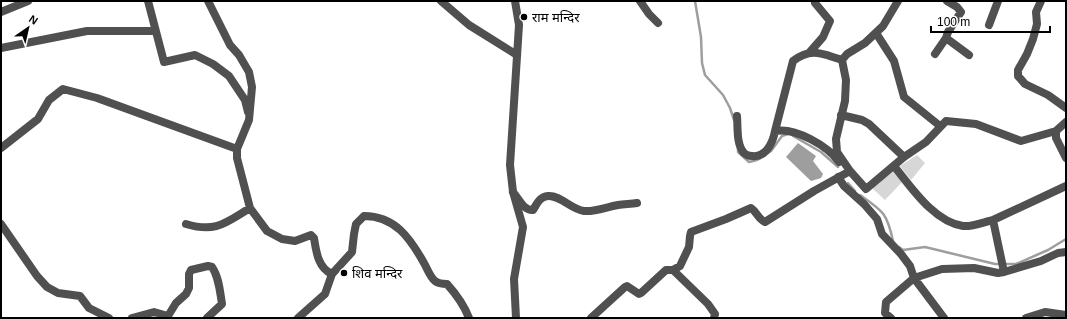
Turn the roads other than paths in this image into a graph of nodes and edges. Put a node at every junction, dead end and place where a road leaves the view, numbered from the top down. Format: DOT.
graph roads {
  1 [pos="28,1"];
  2 [pos="148,1"];
  3 [pos="208,1"];
  4 [pos="441,1"];
  5 [pos="515,1"];
  6 [pos="640,1"];
  7 [pos="897,1"];
  8 [pos="947,1"];
  9 [pos="998,1"];
  10 [pos="1041,1"];
  11 [pos="816,3"];
  12 [pos="1,12"];
  13 [pos="658,23"];
  14 [pos="989,25"];
  15 [pos="155,31"];
  16 [pos="876,33"];
  17 [pos="946,38"];
  18 [pos="1,48"];
  19 [pos="809,53"];
  20 [pos="935,54"];
  21 [pos="517,55"];
  22 [pos="969,55"];
  23 [pos="842,60"];
  24 [pos="1066,108"];
  25 [pos="841,115"];
  26 [pos="737,116"];
  27 [pos="249,120"];
  28 [pos="1066,122"];
  29 [pos="940,126"];
  30 [pos="775,131"];
  31 [pos="1056,131"];
  32 [pos="1,148"];
  33 [pos="237,149"];
  34 [pos="904,157"];
  35 [pos="1066,158"];
  36 [pos="894,166"];
  37 [pos="848,172"];
  38 [pos="838,177"];
  39 [pos="1066,186"];
  40 [pos="513,192"];
  41 [pos="637,203"];
  42 [pos="250,208"];
  43 [pos="993,220"];
  44 [pos="1,224"];
  45 [pos="186,224"];
  46 [pos="1066,252"];
  47 [pos="673,270"];
  48 [pos="1004,271"];
  49 [pos="332,274"];
  50 [pos="914,278"];
  51 [pos="1066,315"];
  52 [pos="169,317"];
  53 [pos="109,318"];
  54 [pos="132,318"];
  55 [pos="207,318"];
  56 [pos="298,318"];
  57 [pos="469,318"];
  58 [pos="516,318"];
  59 [pos="591,318"];
  60 [pos="714,318"];
  61 [pos="891,318"];
  62 [pos="944,318"];
  63 [pos="1026,318"];
  1 -- 12 [label="street"];
  2 -- 15 [label="street"];
  3 -- 27 [label="street"];
  4 -- 21 [label="street"];
  5 -- 21 [label="street"];
  6 -- 13 [label="street"];
  7 -- 16 [label="street"];
  8 -- 17 [label="street"];
  9 -- 14 [label="street"];
  10 -- 24 [label="street"];
  11 -- 19 [label="street"];
  15 -- 18 [label="street"];
  15 -- 27 [label="street"];
  16 -- 23 [label="street"];
  16 -- 29 [label="street"];
  17 -- 20 [label="street"];
  17 -- 22 [label="street"];
  19 -- 23 [label="street"];
  19 -- 30 [label="street"];
  21 -- 40 [label="street"];
  23 -- 25 [label="street"];
  25 -- 34 [label="street"];
  25 -- 37 [label="street"];
  26 -- 30 [label="street"];
  27 -- 33 [label="street"];
  28 -- 31 [label="street"];
  29 -- 31 [label="street"];
  29 -- 34 [label="street"];
  30 -- 37 [label="street"];
  31 -- 35 [label="street"];
  32 -- 33 [label="street"];
  33 -- 42 [label="street"];
  34 -- 36 [label="street"];
  36 -- 37 [label="street"];
  36 -- 43 [label="street"];
  37 -- 38 [label="street"];
  38 -- 47 [label="street"];
  38 -- 50 [label="street"];
  39 -- 43 [label="street"];
  40 -- 41 [label="street"];
  40 -- 58 [label="street"];
  42 -- 45 [label="street"];
  42 -- 49 [label="street"];
  43 -- 48 [label="street"];
  44 -- 53 [label="street"];
  46 -- 48 [label="street"];
  47 -- 59 [label="street"];
  47 -- 60 [label="street"];
  48 -- 50 [label="street"];
  49 -- 56 [label="street"];
  49 -- 57 [label="street"];
  50 -- 61 [label="street"];
  50 -- 62 [label="street"];
  51 -- 63 [label="street"];
  52 -- 54 [label="street"];
  52 -- 55 [label="street"];
}
